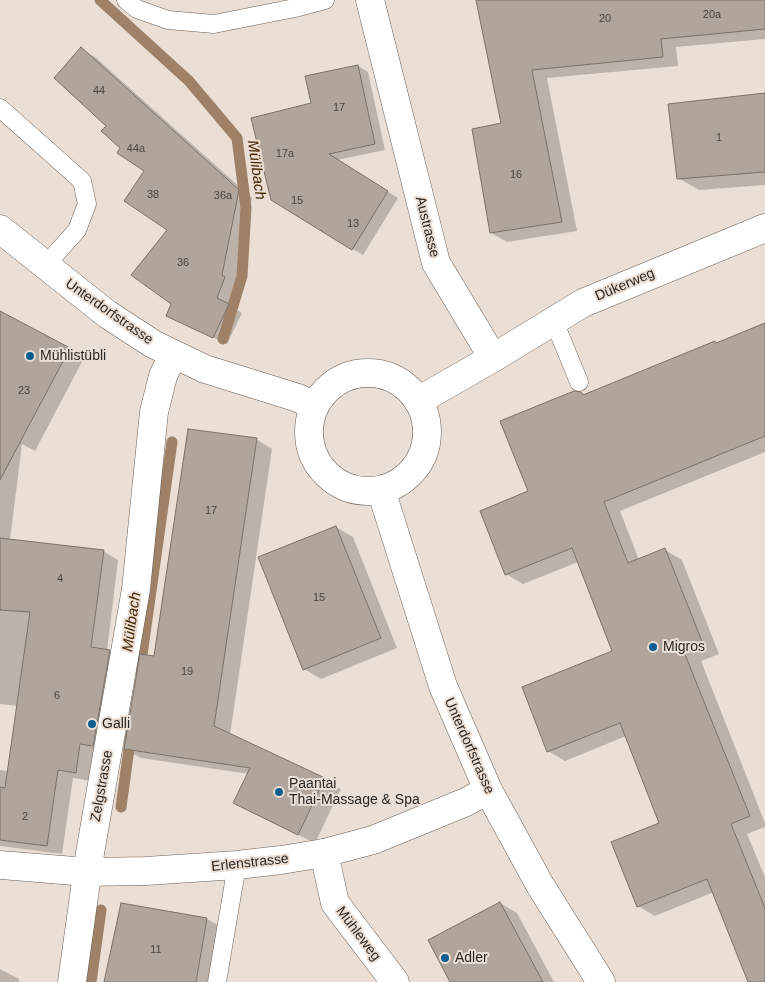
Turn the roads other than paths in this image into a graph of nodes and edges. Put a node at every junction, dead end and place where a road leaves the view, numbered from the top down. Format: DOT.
graph roads {
  1 [pos="126,0"];
  2 [pos="325,0"];
  3 [pos="370,0"];
  4 [pos="0,108"];
  5 [pos="765,228"];
  6 [pos="0,229"];
  7 [pos="45,266"];
  8 [pos="554,321"];
  9 [pos="173,355"];
  10 [pos="493,358"];
  11 [pos="579,382"];
  12 [pos="418,401"];
  13 [pos="315,405"];
  14 [pos="381,490"];
  15 [pos="488,790"];
  16 [pos="324,853"];
  17 [pos="0,865"];
  18 [pos="237,865"];
  19 [pos="88,872"];
  20 [pos="72,982"];
  21 [pos="217,982"];
  22 [pos="395,982"];
  23 [pos="601,982"];
  1 -- 2 [label="lane"];
  3 -- 10 [label="street, Austrasse"];
  4 -- 7 [label="lane"];
  5 -- 8 [label="street, Dükerweg"];
  6 -- 7 [label="street, Unterdorfstrasse"];
  7 -- 9 [label="street, Unterdorfstrasse"];
  8 -- 10 [label="street, Dükerweg"];
  8 -- 11 [label="lane"];
  9 -- 13 [label="street, Unterdorfstrasse"];
  9 -- 19 [label="street, Zelgstrasse"];
  10 -- 12 [label="street"];
  12 -- 13 [label="street"];
  12 -- 14 [label="street"];
  13 -- 14 [label="street"];
  14 -- 15 [label="street, Unterdorfstrasse"];
  15 -- 16 [label="street, Erlenstrasse"];
  15 -- 23 [label="street, Unterdorfstrasse"];
  16 -- 18 [label="street, Erlenstrasse"];
  16 -- 22 [label="street, Mühleweg"];
  17 -- 19 [label="street, Erlenstrasse"];
  18 -- 19 [label="street, Erlenstrasse"];
  18 -- 21 [label="lane"];
  19 -- 20 [label="street, Zelgstrasse"];
}
